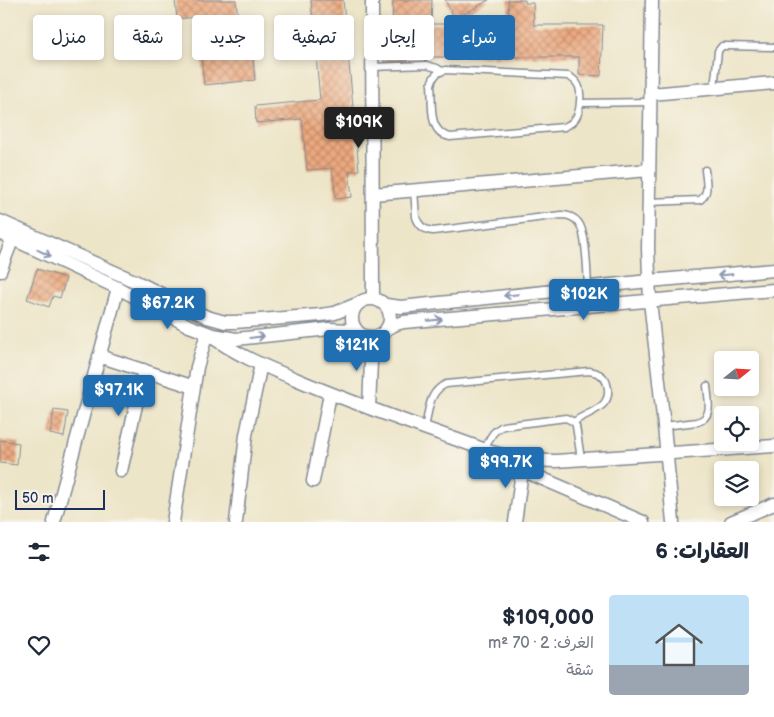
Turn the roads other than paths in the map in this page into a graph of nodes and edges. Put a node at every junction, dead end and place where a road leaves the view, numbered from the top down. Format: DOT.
graph roads {
  1 [pos="372,0"];
  2 [pos="652,0"];
  3 [pos="774,48"];
  4 [pos="372,67"];
  5 [pos="442,71"];
  6 [pos="774,83"];
  7 [pos="714,89"];
  8 [pos="650,98"];
  9 [pos="580,103"];
  10 [pos="649,170"];
  11 [pos="705,170"];
  12 [pos="414,190"];
  13 [pos="373,194"];
  14 [pos="649,202"];
  15 [pos="0,221"];
  16 [pos="0,233"];
  17 [pos="12,238"];
  18 [pos="774,270"];
  19 [pos="0,271"];
  20 [pos="649,281"];
  21 [pos="118,288"];
  22 [pos="588,288"];
  23 [pos="774,290"];
  24 [pos="373,298"];
  25 [pos="650,301"];
  26 [pos="357,304"];
  27 [pos="386,305"];
  28 [pos="388,328"];
  29 [pos="358,332"];
  30 [pos="207,333"];
  31 [pos="372,337"];
  32 [pos="100,356"];
  33 [pos="261,364"];
  34 [pos="144,370"];
  35 [pos="707,386"];
  36 [pos="194,387"];
  37 [pos="330,394"];
  38 [pos="369,408"];
  39 [pos="574,422"];
  40 [pos="664,426"];
  41 [pos="425,428"];
  42 [pos="774,446"];
  43 [pos="485,450"];
  44 [pos="667,452"];
  45 [pos="581,458"];
  46 [pos="523,464"];
  47 [pos="122,470"];
  48 [pos="313,481"];
  49 [pos="774,504"];
  50 [pos="54,522"];
  51 [pos="173,522"];
  52 [pos="236,522"];
  53 [pos="514,522"];
  54 [pos="643,522"];
  55 [pos="673,522"];
  56 [pos="731,522"];
  1 -- 4 [label="street"];
  2 -- 8 [label="street"];
  3 -- 7 [label="lane"];
  4 -- 5 [label="lane"];
  4 -- 13 [label="street"];
  5 -- 9 [label="lane"];
  5 -- 9 [label="lane"];
  6 -- 7 [label="street"];
  7 -- 8 [label="street"];
  8 -- 9 [label="lane"];
  8 -- 10 [label="street"];
  10 -- 12 [label="street"];
  10 -- 14 [label="street"];
  11 -- 14 [label="lane"];
  12 -- 13 [label="street"];
  12 -- 22 [label="lane"];
  13 -- 24 [label="street"];
  14 -- 20 [label="street"];
  15 -- 26 [label="street"];
  16 -- 17 [label="street"];
  17 -- 19 [label="street"];
  17 -- 21 [label="street, one-way"];
  18 -- 20 [label="street, one-way"];
  20 -- 22 [label="street"];
  20 -- 25 [label="street"];
  21 -- 30 [label="street"];
  21 -- 32 [label="street"];
  22 -- 27 [label="street, one-way"];
  23 -- 25 [label="street"];
  24 -- 26 [label="street"];
  24 -- 27 [label="street"];
  28 -- 25 [label="street, one-way"];
  25 -- 40 [label="street"];
  26 -- 29 [label="street"];
  27 -- 28 [label="street"];
  28 -- 31 [label="street"];
  30 -- 29 [label="street, one-way"];
  29 -- 31 [label="street"];
  30 -- 33 [label="street"];
  30 -- 36 [label="street"];
  31 -- 38 [label="street"];
  32 -- 34 [label="street"];
  32 -- 50 [label="street"];
  33 -- 37 [label="street"];
  33 -- 52 [label="street"];
  34 -- 36 [label="street"];
  34 -- 47 [label="street"];
  35 -- 40 [label="lane"];
  36 -- 51 [label="street"];
  37 -- 38 [label="street"];
  37 -- 48 [label="street"];
  38 -- 41 [label="street"];
  39 -- 41 [label="lane"];
  39 -- 43 [label="lane"];
  39 -- 45 [label="lane"];
  40 -- 44 [label="street"];
  41 -- 43 [label="street"];
  42 -- 44 [label="street"];
  43 -- 46 [label="street"];
  44 -- 45 [label="street"];
  44 -- 55 [label="street"];
  45 -- 46 [label="street"];
  46 -- 53 [label="street"];
  46 -- 54 [label="street"];
  49 -- 56 [label="street"];
}
